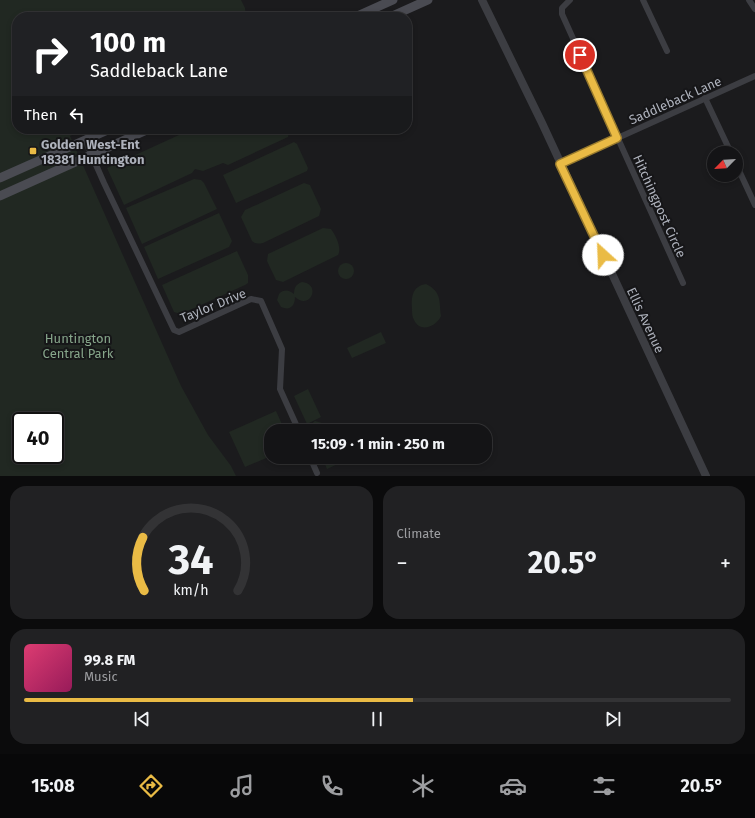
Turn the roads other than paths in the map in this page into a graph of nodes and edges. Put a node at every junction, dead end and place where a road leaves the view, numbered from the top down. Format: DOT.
graph roads {
  1 [pos="393,0"];
  2 [pos="428,0"];
  3 [pos="482,0"];
  4 [pos="570,0"];
  5 [pos="643,0"];
  6 [pos="749,0"];
  7 [pos="755,8"];
  8 [pos="366,12"];
  9 [pos="401,12"];
  10 [pos="667,51"];
  11 [pos="755,76"];
  12 [pos="705,98"];
  13 [pos="99,134"];
  14 [pos="138,134"];
  15 [pos="617,138"];
  16 [pos="85,140"];
  17 [pos="728,146"];
  18 [pos="92,156"];
  19 [pos="560,164"];
  20 [pos="0,178"];
  21 [pos="743,179"];
  22 [pos="0,196"];
  23 [pos="755,205"];
  24 [pos="683,283"];
  25 [pos="296,424"];
  26 [pos="313,464"];
  27 [pos="317,473"];
  28 [pos="706,476"];
  1 -- 8 [label="main road"];
  2 -- 9 [label="main road"];
  3 -- 19 [label="street, Ellis Avenue"];
  4 -- 15 [label="street, Hitchingpost Circle"];
  5 -- 10 [label="street"];
  6 -- 7 [label="street"];
  11 -- 12 [label="street, Saddleback Lane"];
  12 -- 15 [label="street, Saddleback Lane"];
  12 -- 17 [label="street"];
  13 -- 16 [label="main road"];
  14 -- 18 [label="main road"];
  15 -- 19 [label="street, Saddleback Lane"];
  15 -- 24 [label="street, Hitchingpost Circle"];
  16 -- 18 [label="street, Taylor Drive"];
  16 -- 20 [label="main road"];
  18 -- 22 [label="main road"];
  18 -- 25 [label="street, Taylor Drive"];
  19 -- 28 [label="street, Ellis Avenue"];
  21 -- 23 [label="street"];
  26 -- 27 [label="street"];
}
